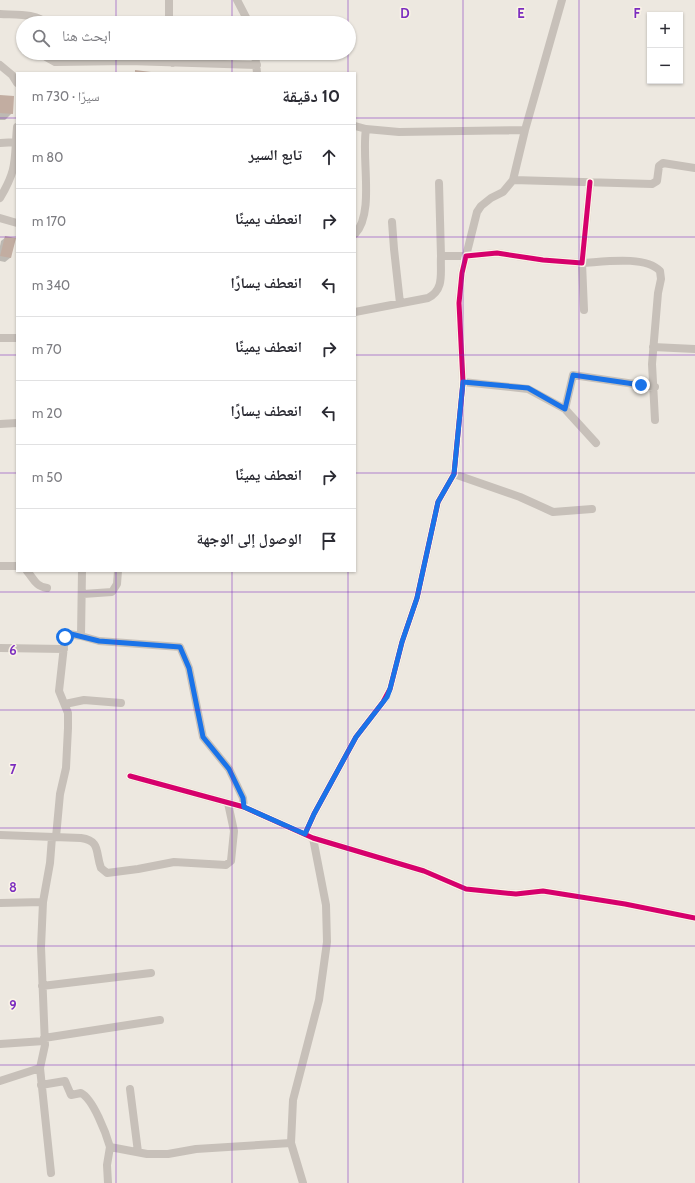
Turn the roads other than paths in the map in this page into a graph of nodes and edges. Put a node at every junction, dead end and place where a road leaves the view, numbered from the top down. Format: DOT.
graph roads {
  1 [pos="168,0"];
  2 [pos="237,0"];
  3 [pos="562,0"];
  4 [pos="0,14"];
  5 [pos="35,16"];
  6 [pos="169,16"];
  7 [pos="245,16"];
  8 [pos="51,60"];
  9 [pos="173,60"];
  10 [pos="173,64"];
  11 [pos="0,65"];
  12 [pos="257,69"];
  13 [pos="16,81"];
  14 [pos="356,126"];
  15 [pos="366,129"];
  16 [pos="525,130"];
  17 [pos="16,142"];
  18 [pos="0,143"];
  19 [pos="695,168"];
  20 [pos="513,180"];
  21 [pos="590,182"];
  22 [pos="439,183"];
  23 [pos="0,198"];
  24 [pos="0,218"];
  25 [pos="392,222"];
  26 [pos="16,223"];
  27 [pos="356,233"];
  28 [pos="440,256"];
  29 [pos="466,256"];
  30 [pos="582,263"];
  31 [pos="400,303"];
  32 [pos="584,310"];
  33 [pos="356,312"];
  34 [pos="0,338"];
  35 [pos="16,338"];
  36 [pos="653,347"];
  37 [pos="695,349"];
  38 [pos="463,382"];
  39 [pos="655,388"];
  40 [pos="565,409"];
  41 [pos="655,420"];
  42 [pos="16,423"];
  43 [pos="0,424"];
  44 [pos="596,443"];
  45 [pos="454,474"];
  46 [pos="592,509"];
  47 [pos="0,566"];
  48 [pos="16,566"];
  49 [pos="28,572"];
  50 [pos="82,572"];
  51 [pos="118,572"];
  52 [pos="47,588"];
  53 [pos="83,594"];
  54 [pos="81,636"];
  55 [pos="0,648"];
  56 [pos="64,648"];
  57 [pos="121,703"];
  58 [pos="65,704"];
  59 [pos="130,776"];
  60 [pos="228,803"];
  61 [pos="244,807"];
  62 [pos="305,834"];
  63 [pos="0,835"];
  64 [pos="54,837"];
  65 [pos="314,838"];
  66 [pos="43,902"];
  67 [pos="0,903"];
  68 [pos="695,918"];
  69 [pos="151,973"];
  70 [pos="42,986"];
  71 [pos="160,1020"];
  72 [pos="44,1039"];
  73 [pos="0,1044"];
  74 [pos="40,1068"];
  75 [pos="0,1080"];
  76 [pos="41,1085"];
  77 [pos="130,1089"];
  78 [pos="292,1143"];
  79 [pos="110,1147"];
  80 [pos="138,1152"];
  81 [pos="51,1173"];
  82 [pos="108,1183"];
  83 [pos="302,1183"];
  1 -- 6 [label="street"];
  2 -- 7 [label="street"];
  3 -- 16 [label="street"];
  4 -- 5 [label="street"];
  8 -- 10 [label="street"];
  9 -- 10 [label="street"];
  10 -- 12 [label="street"];
  11 -- 13 [label="street"];
  14 -- 15 [label="street"];
  15 -- 16 [label="street"];
  15 -- 27 [label="street"];
  16 -- 20 [label="street"];
  17 -- 18 [label="street"];
  17 -- 23 [label="street"];
  19 -- 21 [label="street"];
  20 -- 21 [label="street"];
  20 -- 29 [label="street"];
  21 -- 30 [label="street"];
  22 -- 28 [label="street"];
  24 -- 26 [label="street"];
  25 -- 31 [label="street"];
  28 -- 29 [label="street"];
  28 -- 31 [label="street"];
  29 -- 30 [label="street"];
  29 -- 38 [label="street"];
  30 -- 32 [label="street"];
  30 -- 36 [label="street"];
  31 -- 33 [label="street"];
  34 -- 35 [label="street"];
  36 -- 37 [label="street"];
  36 -- 39 [label="street"];
  38 -- 40 [label="street"];
  38 -- 45 [label="street"];
  39 -- 40 [label="street"];
  39 -- 41 [label="street"];
  40 -- 44 [label="street"];
  42 -- 43 [label="street"];
  45 -- 46 [label="street"];
  45 -- 62 [label="street"];
  47 -- 48 [label="street"];
  49 -- 52 [label="street"];
  50 -- 53 [label="street"];
  51 -- 53 [label="street"];
  53 -- 54 [label="street"];
  54 -- 56 [label="street"];
  54 -- 61 [label="street"];
  55 -- 56 [label="street"];
  56 -- 58 [label="street"];
  57 -- 58 [label="street"];
  58 -- 64 [label="street"];
  59 -- 60 [label="street"];
  60 -- 61 [label="street"];
  60 -- 64 [label="street"];
  61 -- 62 [label="street"];
  62 -- 65 [label="street"];
  63 -- 64 [label="street"];
  64 -- 66 [label="street"];
  65 -- 68 [label="street"];
  65 -- 78 [label="street"];
  66 -- 67 [label="street"];
  66 -- 70 [label="street"];
  69 -- 70 [label="street"];
  70 -- 72 [label="street"];
  71 -- 72 [label="street"];
  72 -- 73 [label="street"];
  72 -- 74 [label="street"];
  74 -- 75 [label="street"];
  74 -- 76 [label="street"];
  76 -- 79 [label="street"];
  76 -- 81 [label="street"];
  77 -- 80 [label="street"];
  78 -- 80 [label="street"];
  78 -- 83 [label="street"];
  79 -- 80 [label="street"];
  79 -- 82 [label="street"];
}
